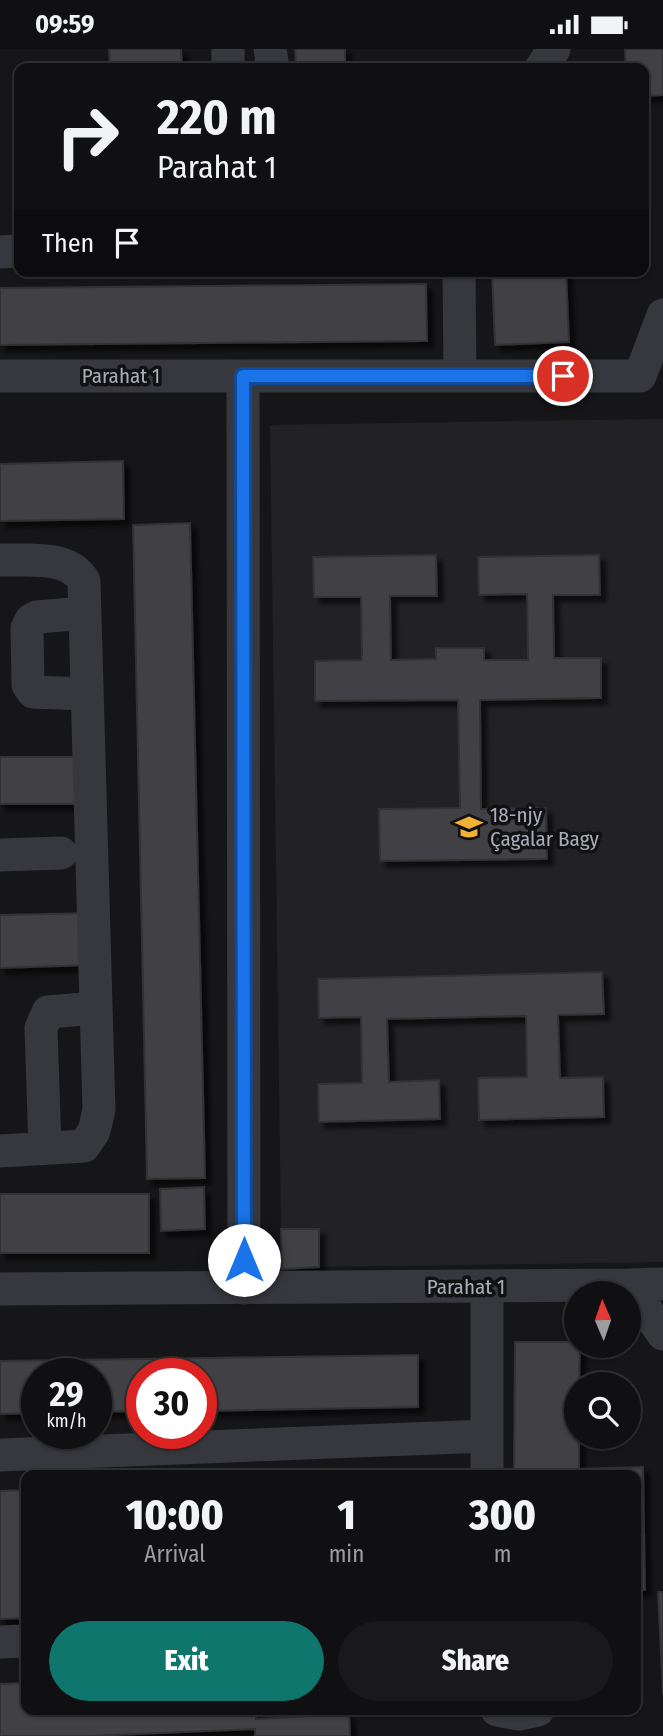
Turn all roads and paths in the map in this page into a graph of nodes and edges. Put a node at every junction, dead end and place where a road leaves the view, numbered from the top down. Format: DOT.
graph roads {
  1 [pos="459,277"];
  2 [pos="663,315"];
  3 [pos="0,376"];
  4 [pos="243,376"];
  5 [pos="460,376"];
  6 [pos="0,560"];
  7 [pos="85,613"];
  8 [pos="87,695"];
  9 [pos="61,853"];
  10 [pos="0,855"];
  11 [pos="96,1008"];
  12 [pos="45,1148"];
  13 [pos="0,1151"];
  14 [pos="663,1285"];
  15 [pos="487,1286"];
  16 [pos="564,1286"];
  17 [pos="641,1286"];
  18 [pos="244,1287"];
  19 [pos="0,1289"];
  20 [pos="641,1303"];
  21 [pos="663,1334"];
  22 [pos="487,1436"];
  23 [pos="0,1455"];
  24 [pos="487,1470"];
  25 [pos="21,1641"];
  26 [pos="0,1642"];
  1 -- 5 [label="street"];
  2 -- 5 [label="street, Parahat 1"];
  3 -- 4 [label="street, Parahat 1"];
  4 -- 5 [label="street, Parahat 1"];
  4 -- 18 [label="street"];
  6 -- 7 [label="street"];
  7 -- 8 [label="street"];
  7 -- 8 [label="street"];
  8 -- 11 [label="street"];
  9 -- 10 [label="street"];
  11 -- 12 [label="street"];
  11 -- 12 [label="street"];
  12 -- 13 [label="street"];
  14 -- 17 [label="street, Parahat 1"];
  15 -- 16 [label="street, Parahat 1"];
  15 -- 18 [label="street, Parahat 1"];
  15 -- 22 [label="street"];
  18 -- 19 [label="street, Parahat 1"];
  20 -- 21 [label="street"];
  22 -- 23 [label="street"];
  22 -- 24 [label="street"];
  25 -- 26 [label="street"];
}
